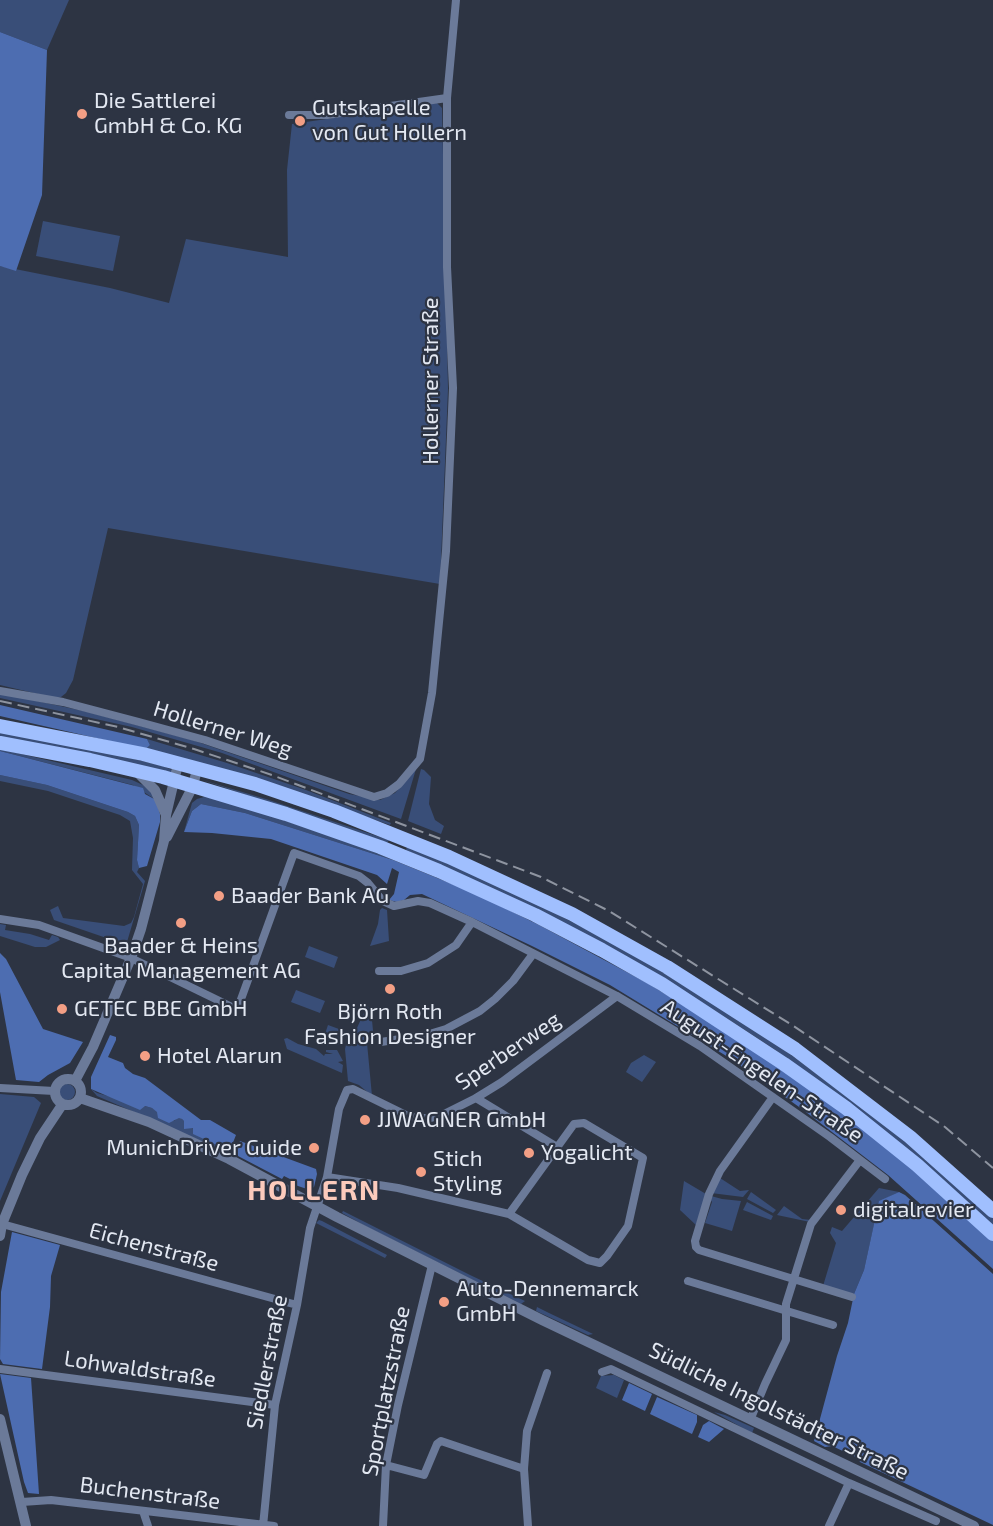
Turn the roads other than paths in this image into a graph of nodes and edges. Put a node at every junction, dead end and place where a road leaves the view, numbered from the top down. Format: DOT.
graph roads {
  1 [pos="456,0"];
  2 [pos="447,98"];
  3 [pos="289,115"];
  4 [pos="0,691"];
  5 [pos="0,726"];
  6 [pos="0,743"];
  7 [pos="420,759"];
  8 [pos="178,764"];
  9 [pos="197,769"];
  10 [pos="136,771"];
  11 [pos="175,781"];
  12 [pos="193,786"];
  13 [pos="166,815"];
  14 [pos="164,841"];
  15 [pos="0,919"];
  16 [pos="472,922"];
  17 [pos="533,954"];
  18 [pos="131,958"];
  19 [pos="379,971"];
  20 [pos="617,996"];
  21 [pos="381,1042"];
  22 [pos="75,1081"];
  23 [pos="0,1088"];
  24 [pos="346,1089"];
  25 [pos="54,1091"];
  26 [pos="773,1097"];
  27 [pos="80,1098"];
  28 [pos="476,1098"];
  29 [pos="62,1105"];
  30 [pos="557,1147"];
  31 [pos="860,1160"];
  32 [pos="327,1177"];
  33 [pos="885,1179"];
  34 [pos="318,1206"];
  35 [pos="993,1211"];
  36 [pos="509,1214"];
  37 [pos="2,1224"];
  38 [pos="993,1234"];
  39 [pos="0,1236"];
  40 [pos="432,1265"];
  41 [pos="794,1278"];
  42 [pos="688,1281"];
  43 [pos="852,1297"];
  44 [pos="297,1305"];
  45 [pos="786,1310"];
  46 [pos="833,1325"];
  47 [pos="0,1369"];
  48 [pos="602,1372"];
  49 [pos="547,1373"];
  50 [pos="274,1406"];
  51 [pos="752,1418"];
  52 [pos="0,1419"];
  53 [pos="386,1465"];
  54 [pos="524,1469"];
  55 [pos="849,1483"];
  56 [pos="22,1502"];
  57 [pos="143,1511"];
  58 [pos="936,1521"];
  59 [pos="262,1525"];
  60 [pos="26,1526"];
  61 [pos="148,1526"];
  62 [pos="274,1526"];
  63 [pos="383,1526"];
  64 [pos="528,1526"];
  65 [pos="829,1526"];
  66 [pos="974,1526"];
  1 -- 2 [label="street, Hollerner Straße"];
  2 -- 3 [label="street"];
  2 -- 7 [label="street, Hollerner Straße"];
  4 -- 7 [label="street, Hollerner Weg"];
  5 -- 8 [label="main road"];
  6 -- 10 [label="main road"];
  8 -- 9 [label="main road"];
  8 -- 11 [label="street"];
  9 -- 12 [label="street"];
  9 -- 35 [label="main road"];
  10 -- 11 [label="main road"];
  10 -- 13 [label="street"];
  11 -- 12 [label="main road"];
  11 -- 13 [label="street"];
  12 -- 14 [label="street"];
  12 -- 38 [label="main road"];
  13 -- 14 [label="street"];
  14 -- 18 [label="street"];
  15 -- 18 [label="street"];
  16 -- 17 [label="street, August-Engelen-Straße"];
  16 -- 18 [label="street, August-Engelen-Straße"];
  16 -- 19 [label="street"];
  17 -- 20 [label="street, August-Engelen-Straße"];
  17 -- 21 [label="street"];
  18 -- 22 [label="street"];
  20 -- 26 [label="street, August-Engelen-Straße"];
  20 -- 28 [label="street, Sperberweg"];
  22 -- 25 [label="street"];
  22 -- 27 [label="street"];
  23 -- 25 [label="street"];
  24 -- 28 [label="street, Sperberweg"];
  24 -- 32 [label="street, Siedlerstraße"];
  25 -- 29 [label="street"];
  26 -- 31 [label="street, August-Engelen-Straße"];
  26 -- 41 [label="street"];
  27 -- 29 [label="street"];
  27 -- 34 [label="street, Südliche Ingolstädter Straße"];
  28 -- 30 [label="street"];
  29 -- 37 [label="street"];
  30 -- 36 [label="street"];
  30 -- 36 [label="street"];
  31 -- 33 [label="street, August-Engelen-Straße"];
  31 -- 41 [label="street"];
  32 -- 34 [label="street, Siedlerstraße"];
  32 -- 36 [label="street"];
  34 -- 40 [label="street, Südliche Ingolstädter Straße"];
  34 -- 44 [label="street, Siedlerstraße"];
  37 -- 39 [label="street"];
  37 -- 44 [label="street, Eichenstraße"];
  40 -- 51 [label="street, Südliche Ingolstädter Straße"];
  40 -- 53 [label="street, Sportplatzstraße"];
  41 -- 43 [label="street"];
  41 -- 45 [label="street"];
  42 -- 45 [label="street"];
  44 -- 50 [label="street, Siedlerstraße"];
  45 -- 46 [label="street"];
  45 -- 51 [label="street"];
  47 -- 50 [label="street, Lohwaldstraße"];
  48 -- 55 [label="street"];
  49 -- 54 [label="street"];
  50 -- 59 [label="street, Siedlerstraße"];
  51 -- 66 [label="street, Südliche Ingolstädter Straße"];
  52 -- 56 [label="street"];
  53 -- 54 [label="street"];
  53 -- 63 [label="street, Sportplatzstraße"];
  54 -- 64 [label="street"];
  55 -- 58 [label="street"];
  55 -- 65 [label="street"];
  56 -- 57 [label="street, Buchenstraße"];
  56 -- 60 [label="street"];
  57 -- 59 [label="street, Buchenstraße"];
  57 -- 61 [label="street"];
  59 -- 62 [label="street, Buchenstraße"];
}
